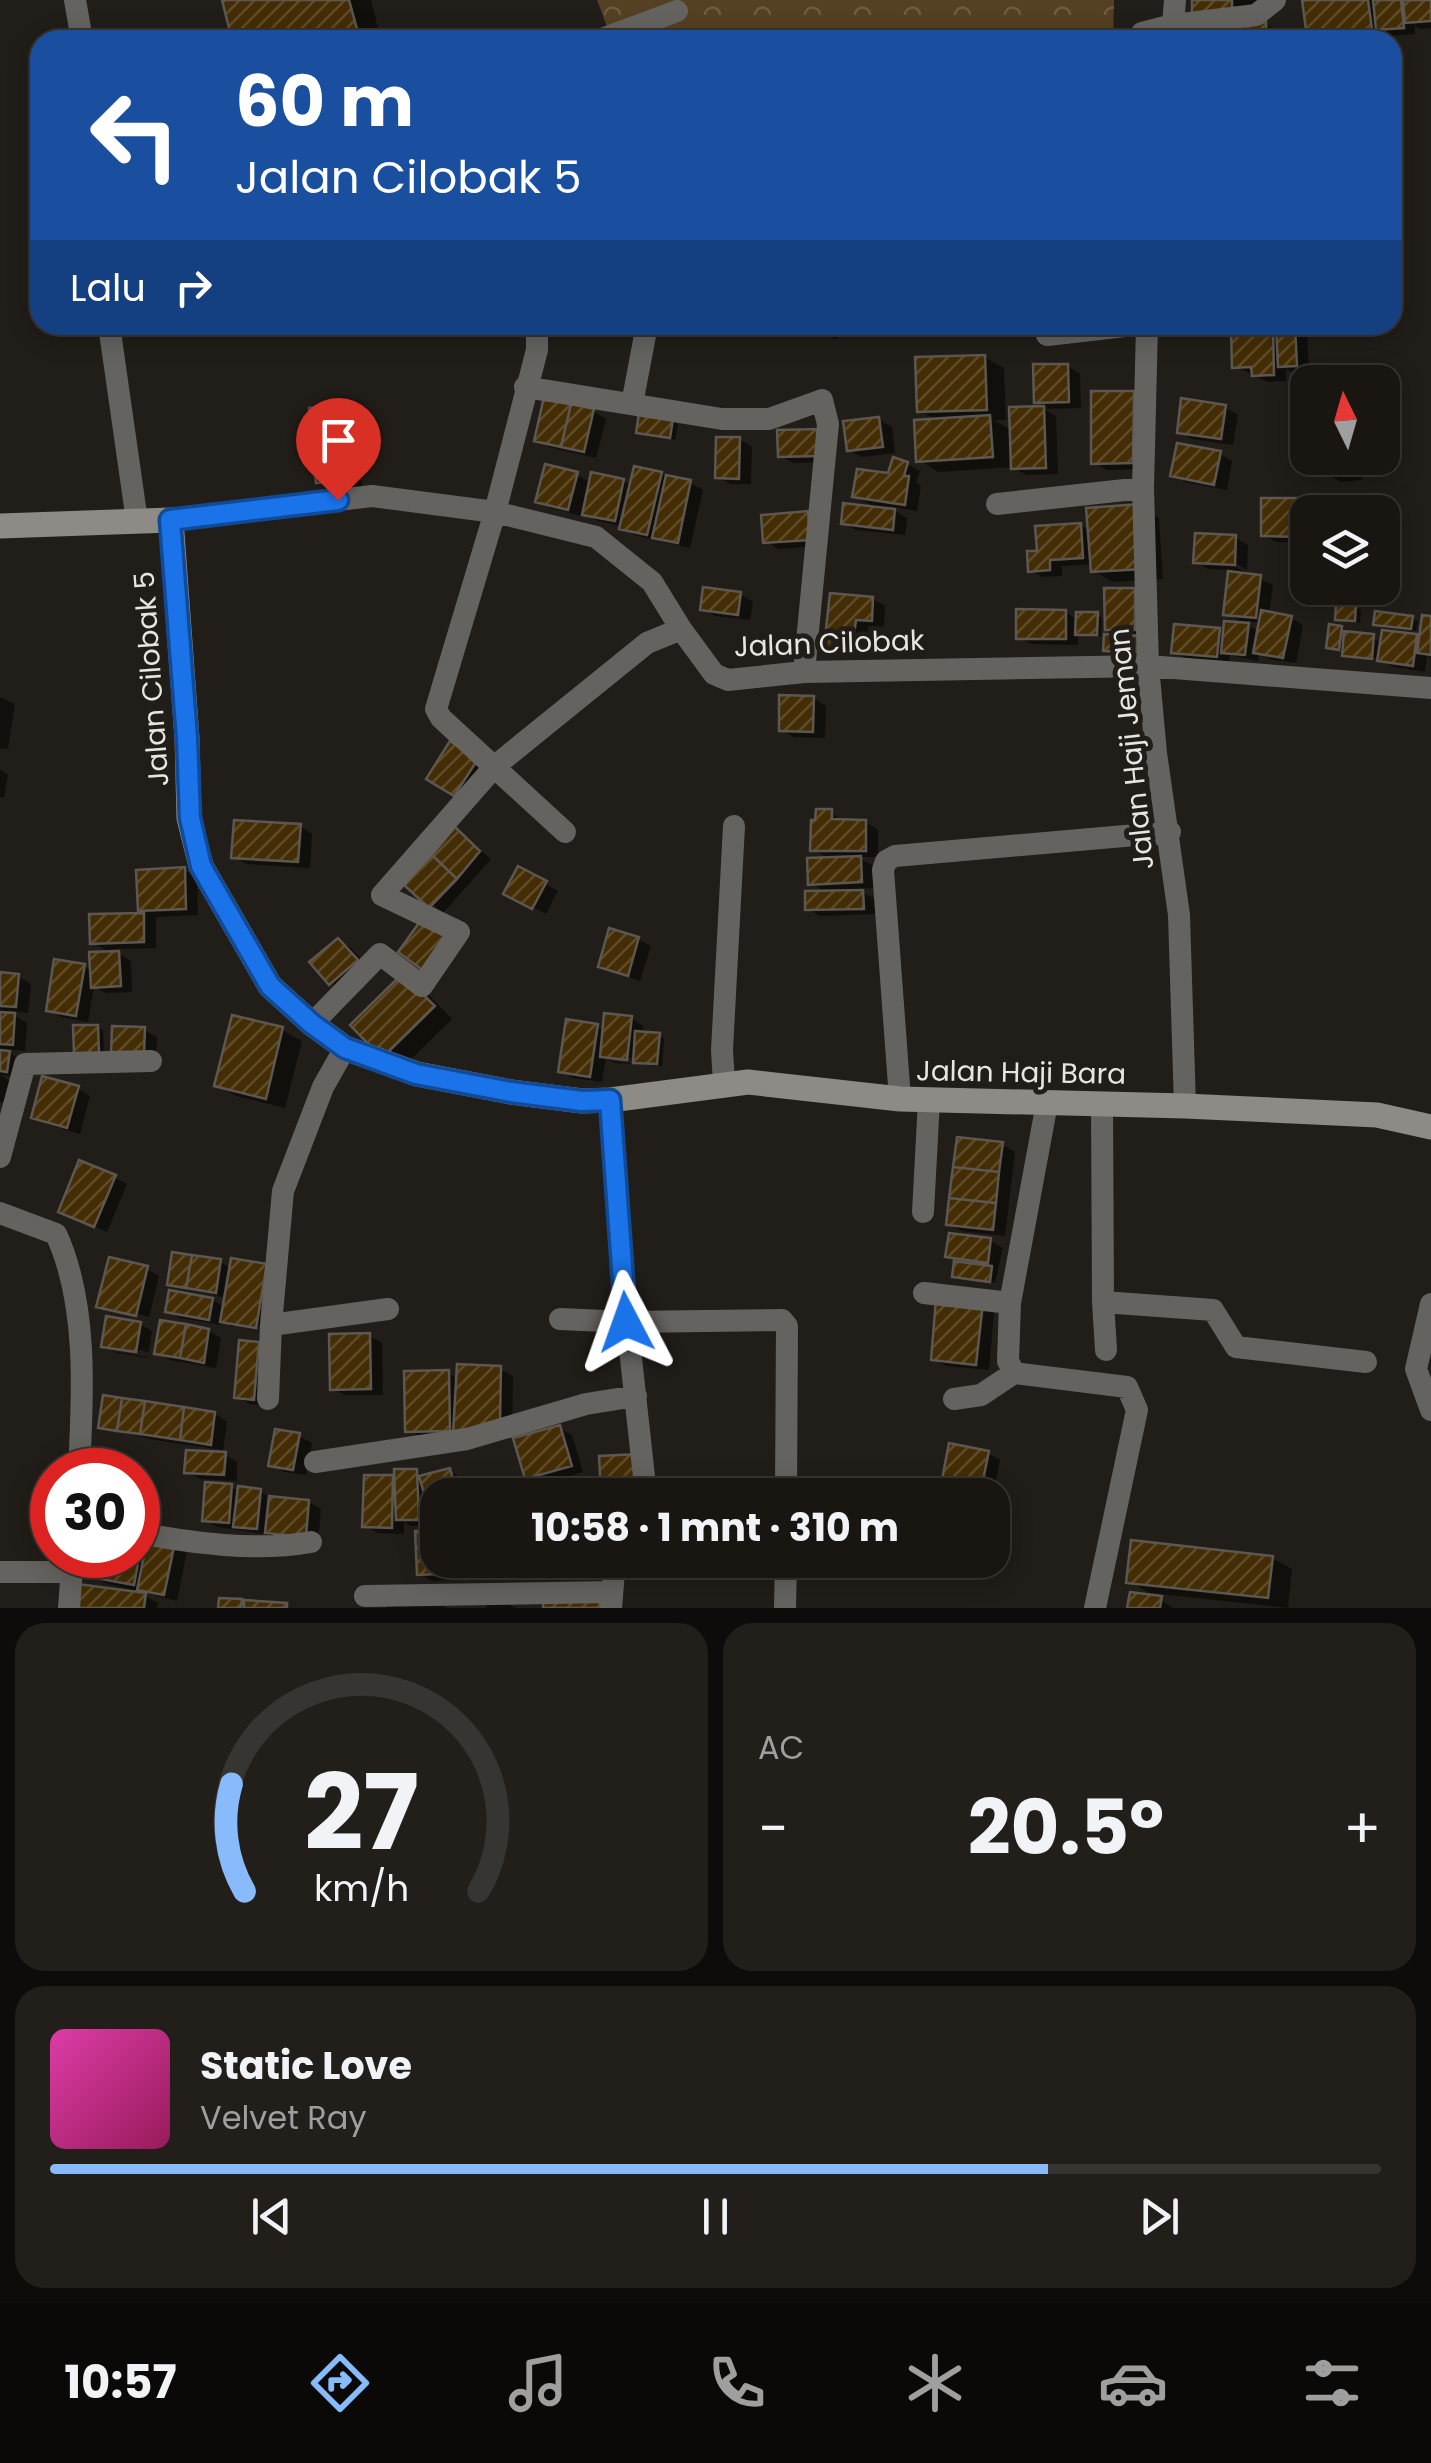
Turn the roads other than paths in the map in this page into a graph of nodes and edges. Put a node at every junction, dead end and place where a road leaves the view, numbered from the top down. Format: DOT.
graph roads {
  1 [pos="75,0"];
  2 [pos="1175,0"];
  3 [pos="1274,0"];
  4 [pos="677,11"];
  5 [pos="1173,25"];
  6 [pos="80,30"];
  7 [pos="626,30"];
  8 [pos="1154,30"];
  9 [pos="110,335"];
  10 [pos="537,335"];
  11 [pos="644,335"];
  12 [pos="1147,335"];
  13 [pos="525,387"];
  14 [pos="632,404"];
  15 [pos="1143,488"];
  16 [pos="998,504"];
  17 [pos="495,512"];
  18 [pos="170,520"];
  19 [pos="137,522"];
  20 [pos="0,526"];
  21 [pos="681,630"];
  22 [pos="1148,666"];
  23 [pos="804,672"];
  24 [pos="1431,688"];
  25 [pos="495,766"];
  26 [pos="734,826"];
  27 [pos="565,832"];
  28 [pos="1170,832"];
  29 [pos="312,1024"];
  30 [pos="345,1048"];
  31 [pos="150,1060"];
  32 [pos="724,1083"];
  33 [pos="900,1099"];
  34 [pos="610,1100"];
  35 [pos="928,1100"];
  36 [pos="1047,1103"];
  37 [pos="1102,1104"];
  38 [pos="1184,1106"];
  39 [pos="1431,1127"];
  40 [pos="0,1157"];
  41 [pos="923,1212"];
  42 [pos="0,1213"];
  43 [pos="924,1293"];
  44 [pos="1103,1302"];
  45 [pos="1010,1303"];
  46 [pos="1431,1304"];
  47 [pos="388,1309"];
  48 [pos="560,1319"];
  49 [pos="626,1322"];
  50 [pos="271,1325"];
  51 [pos="1106,1350"];
  52 [pos="1366,1362"];
  53 [pos="1014,1372"];
  54 [pos="636,1396"];
  55 [pos="954,1398"];
  56 [pos="268,1399"];
  57 [pos="1431,1410"];
  58 [pos="81,1448"];
  59 [pos="315,1462"];
  60 [pos="644,1478"];
  61 [pos="786,1478"];
  62 [pos="160,1537"];
  63 [pos="311,1542"];
  64 [pos="30,1568"];
  65 [pos="0,1572"];
  66 [pos="71,1578"];
  67 [pos="786,1578"];
  68 [pos="366,1596"];
  69 [pos="610,1600"];
  70 [pos="70,1608"];
  71 [pos="785,1608"];
  72 [pos="1095,1608"];
  1 -- 6 [label="street"];
  2 -- 5 [label="street"];
  3 -- 5 [label="street"];
  4 -- 7 [label="street"];
  5 -- 8 [label="street"];
  9 -- 19 [label="street"];
  10 -- 13 [label="street"];
  11 -- 14 [label="street"];
  12 -- 15 [label="street, Jalan Haji Jeman"];
  13 -- 14 [label="street"];
  13 -- 17 [label="street"];
  14 -- 23 [label="street"];
  15 -- 16 [label="street"];
  15 -- 22 [label="street, Jalan Haji Jeman"];
  17 -- 18 [label="street, Jalan Cilobak"];
  17 -- 21 [label="street, Jalan Cilobak"];
  17 -- 25 [label="street"];
  18 -- 19 [label="street, Jalan Cilobak"];
  18 -- 29 [label="street, Jalan Cilobak 5"];
  19 -- 20 [label="street, Jalan Cilobak"];
  21 -- 23 [label="street, Jalan Cilobak"];
  21 -- 25 [label="street"];
  22 -- 23 [label="street, Jalan Cilobak"];
  22 -- 24 [label="street, Jalan Cilobak"];
  22 -- 28 [label="street, Jalan Haji Jeman"];
  25 -- 27 [label="street"];
  25 -- 29 [label="street"];
  26 -- 32 [label="street"];
  28 -- 33 [label="street"];
  28 -- 38 [label="street, Jalan Haji Jeman"];
  29 -- 30 [label="street, Jalan Cilobak 5"];
  30 -- 34 [label="street, Jalan Cilobak 5"];
  30 -- 50 [label="street"];
  31 -- 40 [label="street"];
  32 -- 33 [label="street, Jalan Haji Bara"];
  32 -- 34 [label="street, Jalan Haji Bara"];
  33 -- 35 [label="street, Jalan Haji Bara"];
  34 -- 49 [label="street"];
  35 -- 36 [label="street, Jalan Haji Bara"];
  35 -- 41 [label="street"];
  36 -- 37 [label="street, Jalan Haji Bara"];
  36 -- 45 [label="street"];
  37 -- 38 [label="street, Jalan Haji Bara"];
  37 -- 44 [label="street"];
  38 -- 39 [label="street, Jalan Haji Bara"];
  42 -- 58 [label="street"];
  43 -- 45 [label="street"];
  44 -- 51 [label="street"];
  44 -- 52 [label="street"];
  45 -- 53 [label="street"];
  46 -- 57 [label="street"];
  47 -- 50 [label="street"];
  48 -- 49 [label="street"];
  49 -- 54 [label="street"];
  49 -- 61 [label="street"];
  50 -- 56 [label="street"];
  53 -- 55 [label="street"];
  53 -- 72 [label="street"];
  54 -- 59 [label="street"];
  54 -- 60 [label="street"];
  62 -- 63 [label="street"];
  64 -- 65 [label="street"];
  66 -- 70 [label="street"];
  67 -- 71 [label="street"];
  68 -- 69 [label="street"];
}
